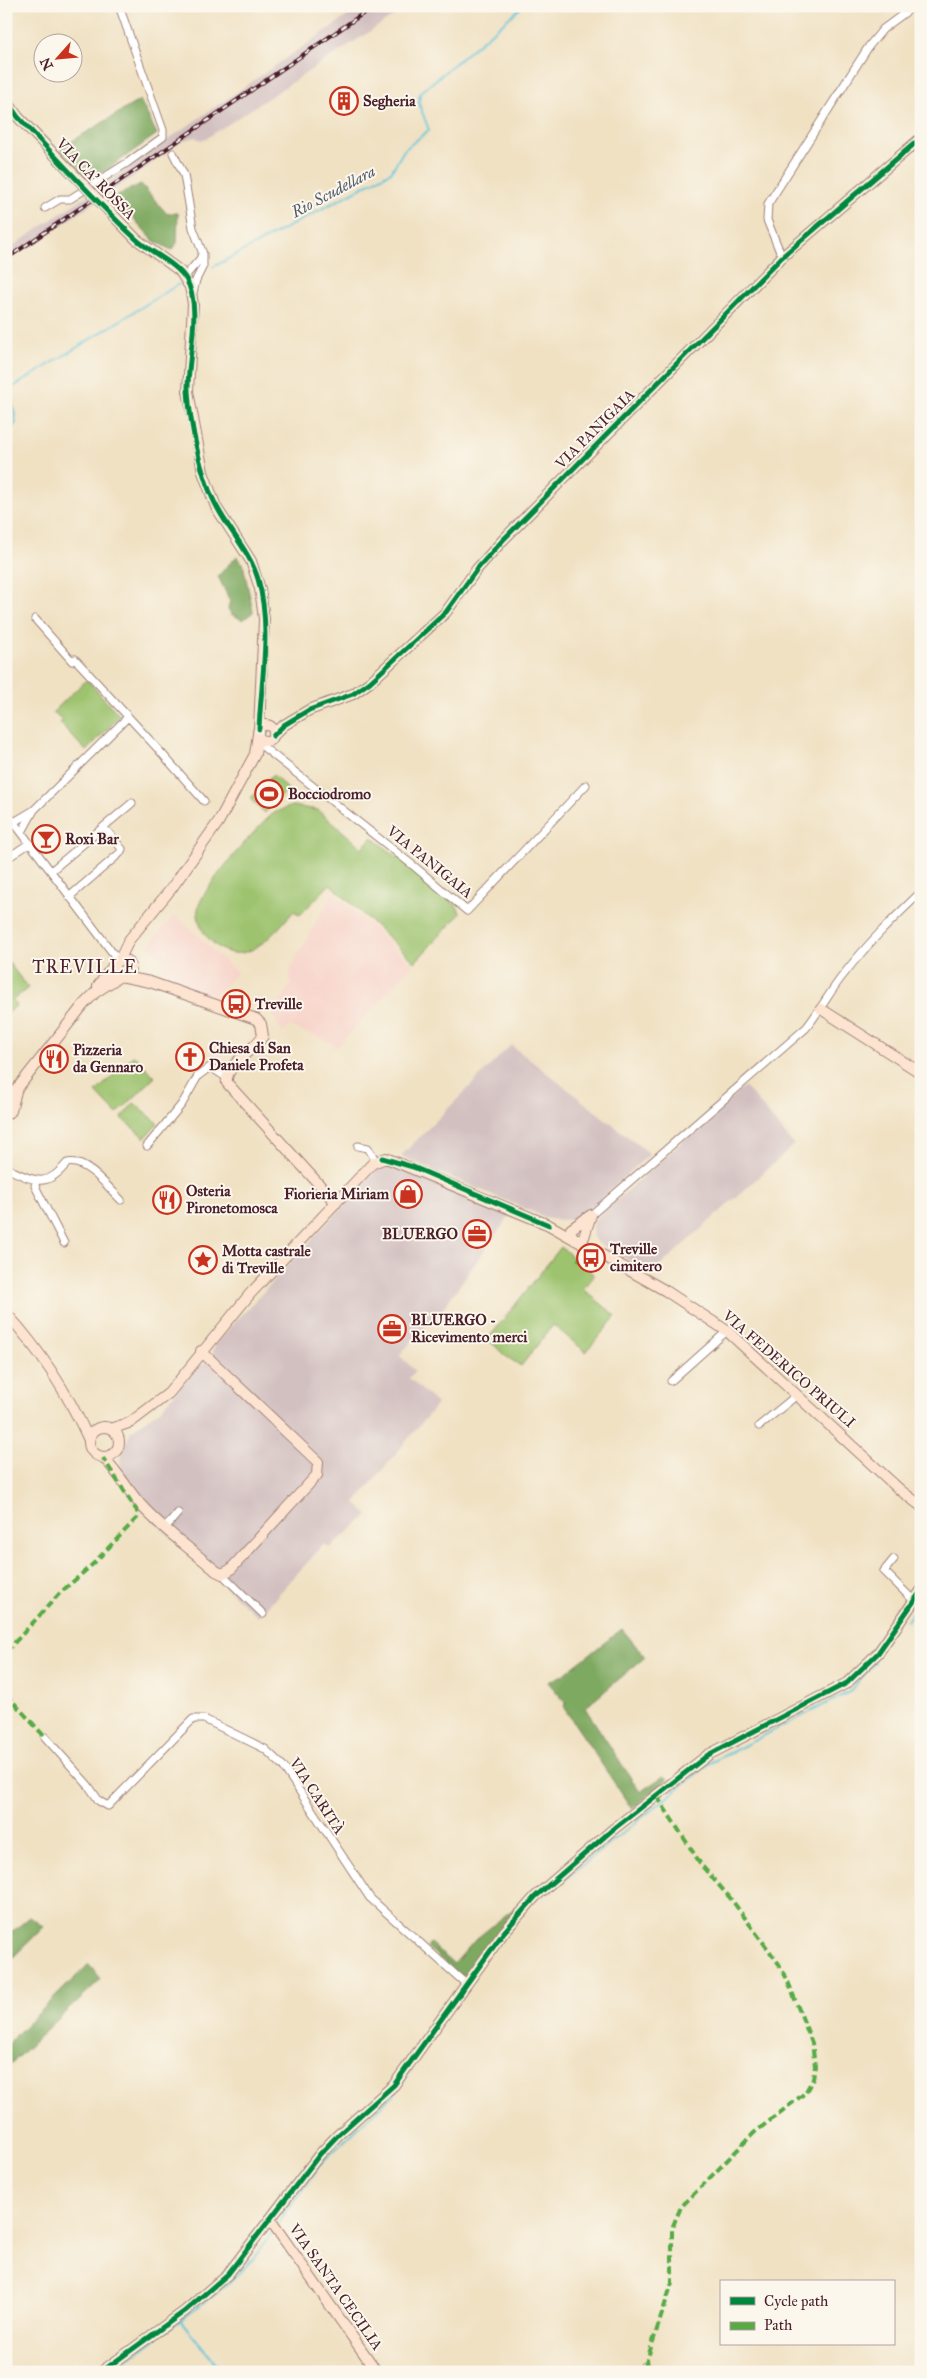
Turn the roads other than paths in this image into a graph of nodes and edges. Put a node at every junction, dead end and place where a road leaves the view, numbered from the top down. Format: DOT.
graph roads {
  1 [pos="119,6"];
  2 [pos="915,6"];
  3 [pos="921,14"];
  4 [pos="6,100"];
  5 [pos="921,138"];
  6 [pos="173,153"];
  7 [pos="45,208"];
  8 [pos="201,246"];
  9 [pos="782,257"];
  10 [pos="176,268"];
  11 [pos="190,269"];
  12 [pos="198,275"];
  13 [pos="186,280"];
  14 [pos="193,297"];
  15 [pos="35,619"];
  16 [pos="128,717"];
  17 [pos="266,734"];
  18 [pos="586,785"];
  19 [pos="204,801"];
  20 [pos="132,803"];
  21 [pos="34,810"];
  22 [pos="6,812"];
  23 [pos="14,822"];
  24 [pos="22,832"];
  25 [pos="108,832"];
  26 [pos="30,843"];
  27 [pos="6,859"];
  28 [pos="51,871"];
  29 [pos="921,892"];
  30 [pos="69,897"];
  31 [pos="122,967"];
  32 [pos="822,1010"];
  33 [pos="921,1072"];
  34 [pos="226,1076"];
  35 [pos="8,1108"];
  36 [pos="147,1146"];
  37 [pos="358,1146"];
  38 [pos="379,1159"];
  39 [pos="6,1168"];
  40 [pos="36,1182"];
  41 [pos="121,1200"];
  42 [pos="336,1203"];
  43 [pos="591,1215"];
  44 [pos="574,1232"];
  45 [pos="585,1233"];
  46 [pos="64,1242"];
  47 [pos="602,1254"];
  48 [pos="6,1313"];
  49 [pos="727,1331"];
  50 [pos="202,1351"];
  51 [pos="671,1381"];
  52 [pos="797,1395"];
  53 [pos="78,1415"];
  54 [pos="131,1422"];
  55 [pos="759,1426"];
  56 [pos="98,1428"];
  57 [pos="111,1429"];
  58 [pos="89,1440"];
  59 [pos="118,1448"];
  60 [pos="104,1458"];
  61 [pos="120,1475"];
  62 [pos="919,1505"];
  63 [pos="178,1513"];
  64 [pos="166,1527"];
  65 [pos="894,1559"];
  66 [pos="222,1574"];
  67 [pos="921,1591"];
  68 [pos="914,1601"];
  69 [pos="263,1614"];
  70 [pos="45,1737"];
  71 [pos="466,1984"];
  72 [pos="271,2220"];
  73 [pos="101,2372"];
  74 [pos="377,2372"];
  1 -- 7 [label="street, VIA CA' ROSSA"];
  2 -- 3 [label="street"];
  2 -- 9 [label="street"];
  4 -- 10 [label="street, VIA CA' ROSSA, bridge"];
  5 -- 9 [label="street, VIA PANIGAIA"];
  6 -- 8 [label="street, VIA CA' ROSSA"];
  8 -- 11 [label="street"];
  8 -- 12 [label="street, VIA CA' ROSSA"];
  9 -- 17 [label="street, VIA PANIGAIA"];
  10 -- 11 [label="street"];
  10 -- 13 [label="street, VIA CA' ROSSA"];
  11 -- 13 [label="street"];
  12 -- 13 [label="street"];
  12 -- 14 [label="street, VIA CA' ROSSA"];
  13 -- 14 [label="street, VIA CA' ROSSA"];
  14 -- 17 [label="street, VIA CA' ROSSA"];
  15 -- 16 [label="street"];
  16 -- 19 [label="street"];
  16 -- 21 [label="street"];
  17 -- 18 [label="street, VIA PANIGAIA"];
  17 -- 31 [label="street"];
  20 -- 28 [label="street"];
  21 -- 23 [label="street"];
  21 -- 24 [label="street"];
  22 -- 23 [label="street"];
  23 -- 24 [label="street"];
  24 -- 26 [label="street"];
  25 -- 30 [label="street"];
  26 -- 27 [label="street"];
  26 -- 28 [label="street"];
  28 -- 30 [label="street"];
  29 -- 32 [label="street"];
  30 -- 31 [label="street"];
  31 -- 34 [label="street"];
  31 -- 35 [label="street"];
  32 -- 33 [label="street"];
  32 -- 43 [label="street"];
  34 -- 36 [label="street"];
  34 -- 42 [label="street"];
  37 -- 38 [label="street"];
  38 -- 42 [label="street"];
  38 -- 44 [label="street, VIA FEDERICO PRIULI"];
  39 -- 40 [label="street"];
  40 -- 41 [label="street"];
  40 -- 46 [label="street"];
  42 -- 50 [label="street"];
  43 -- 44 [label="street"];
  43 -- 45 [label="street"];
  44 -- 45 [label="street"];
  44 -- 47 [label="street, VIA FEDERICO PRIULI"];
  45 -- 47 [label="street"];
  47 -- 49 [label="street, VIA FEDERICO PRIULI"];
  48 -- 53 [label="street"];
  49 -- 51 [label="street"];
  49 -- 52 [label="street, VIA FEDERICO PRIULI"];
  50 -- 54 [label="street"];
  50 -- 66 [label="street"];
  52 -- 55 [label="street"];
  52 -- 62 [label="street, VIA FEDERICO PRIULI"];
  53 -- 56 [label="street"];
  53 -- 58 [label="street"];
  54 -- 57 [label="street"];
  54 -- 59 [label="street"];
  56 -- 57 [label="street"];
  56 -- 58 [label="street"];
  57 -- 59 [label="street"];
  58 -- 60 [label="street"];
  59 -- 60 [label="street"];
  59 -- 61 [label="street"];
  60 -- 61 [label="street"];
  61 -- 64 [label="street"];
  63 -- 64 [label="street"];
  64 -- 66 [label="street"];
  65 -- 68 [label="street"];
  66 -- 69 [label="street"];
  67 -- 68 [label="street"];
  68 -- 71 [label="street"];
  70 -- 71 [label="street, VIA CARITÀ"];
  71 -- 72 [label="street"];
  72 -- 73 [label="street"];
  72 -- 74 [label="street, VIA SANTA CECILIA"];
}
